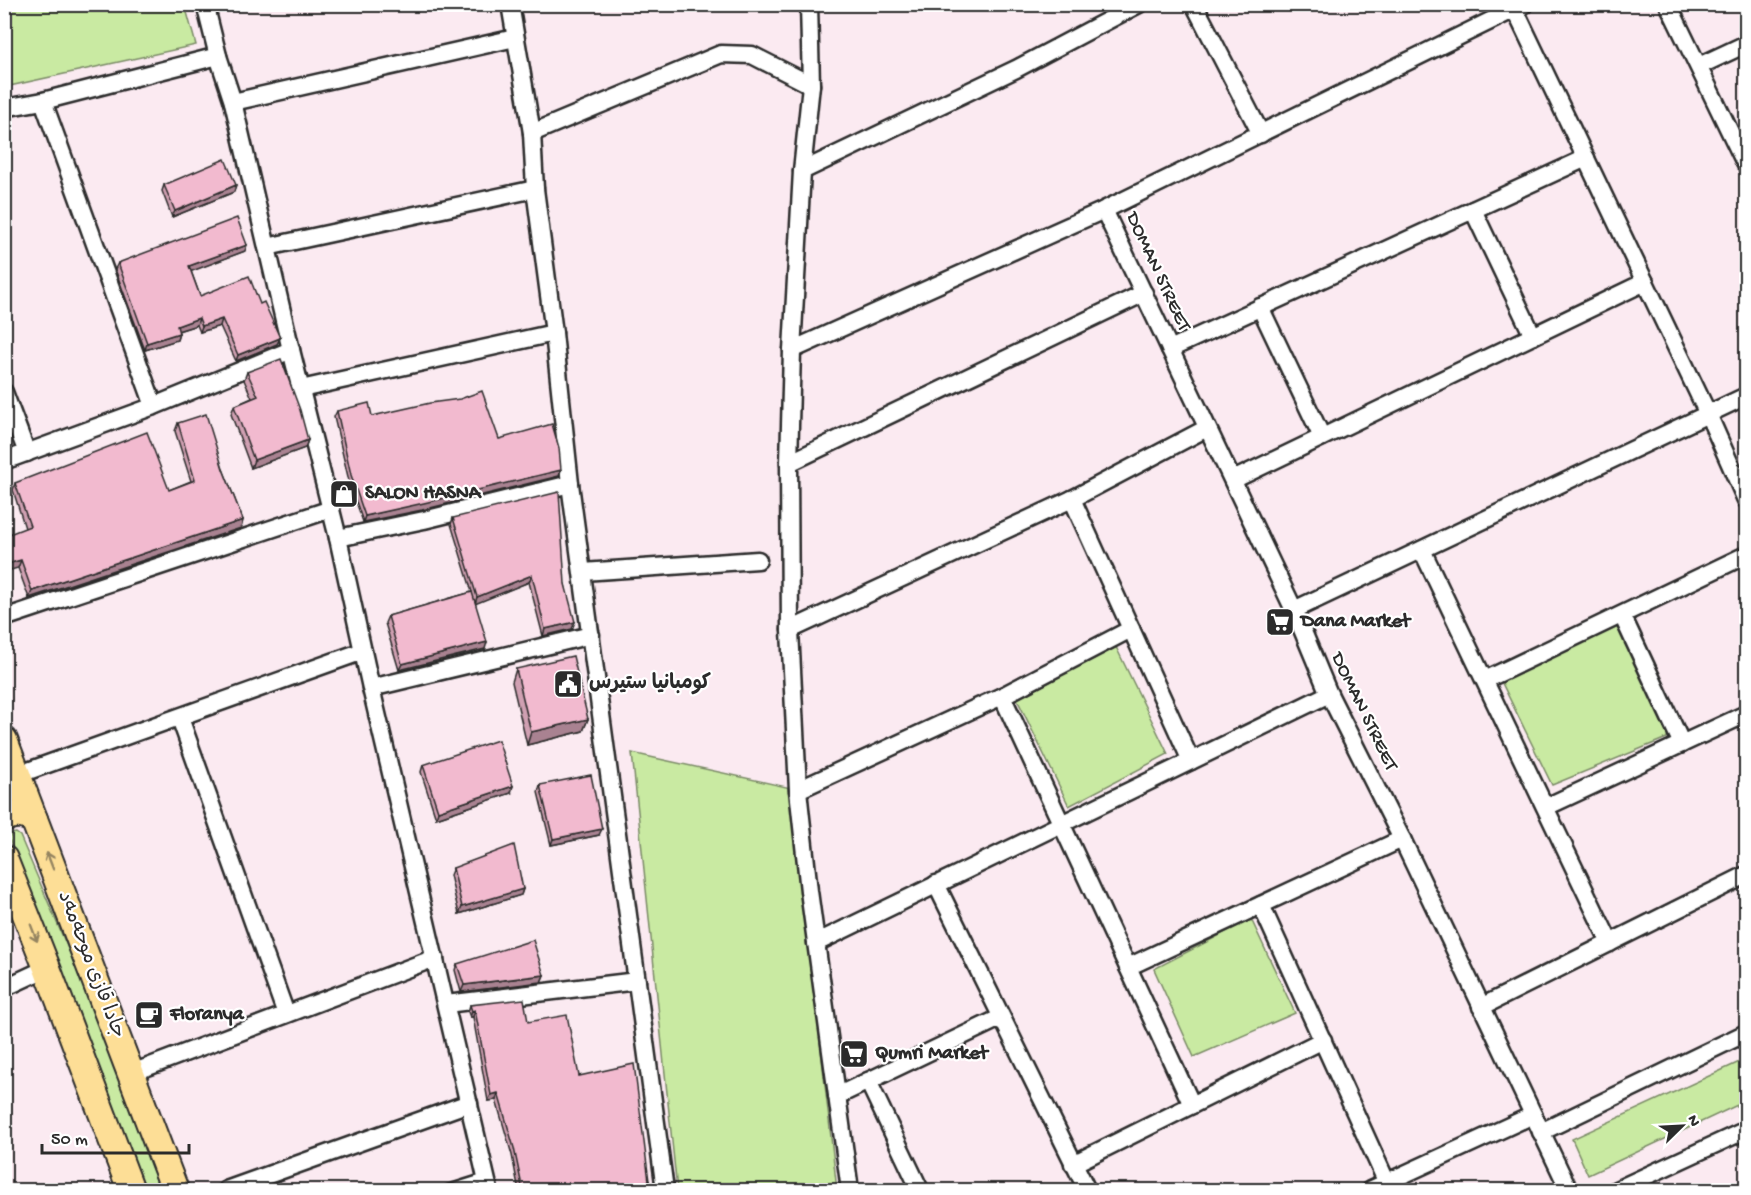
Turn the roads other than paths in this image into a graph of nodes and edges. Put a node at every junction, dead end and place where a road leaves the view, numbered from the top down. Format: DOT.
graph roads {
  1 [pos="205,4"];
  2 [pos="510,4"];
  3 [pos="1139,4"];
  4 [pos="1194,4"];
  5 [pos="1668,4"];
  6 [pos="811,6"];
  7 [pos="1520,7"];
  8 [pos="515,38"];
  9 [pos="1746,44"];
  10 [pos="218,56"];
  11 [pos="1699,66"];
  12 [pos="811,85"];
  13 [pos="44,101"];
  14 [pos="233,102"];
  15 [pos="4,108"];
  16 [pos="532,133"];
  17 [pos="1261,134"];
  18 [pos="1586,158"];
  19 [pos="1746,165"];
  20 [pos="802,171"];
  21 [pos="536,189"];
  22 [pos="1104,210"];
  23 [pos="1473,210"];
  24 [pos="267,247"];
  25 [pos="1645,282"];
  26 [pos="1144,293"];
  27 [pos="1260,307"];
  28 [pos="554,333"];
  29 [pos="1533,336"];
  30 [pos="1170,349"];
  31 [pos="291,350"];
  32 [pos="792,350"];
  33 [pos="301,389"];
  34 [pos="4,393"];
  35 [pos="1746,396"];
  36 [pos="154,406"];
  37 [pos="1708,414"];
  38 [pos="1207,428"];
  39 [pos="1322,437"];
  40 [pos="27,453"];
  41 [pos="4,461"];
  42 [pos="789,464"];
  43 [pos="1233,480"];
  44 [pos="570,484"];
  45 [pos="1072,499"];
  46 [pos="1746,500"];
  47 [pos="331,509"];
  48 [pos="338,538"];
  49 [pos="1422,550"];
  50 [pos="1746,555"];
  51 [pos="758,560"];
  52 [pos="583,572"];
  53 [pos="1294,610"];
  54 [pos="1622,615"];
  55 [pos="4,618"];
  56 [pos="1131,629"];
  57 [pos="790,630"];
  58 [pos="591,635"];
  59 [pos="363,651"];
  60 [pos="1485,680"];
  61 [pos="371,688"];
  62 [pos="1329,694"];
  63 [pos="1002,696"];
  64 [pos="1746,714"];
  65 [pos="180,718"];
  66 [pos="4,740"];
  67 [pos="1682,744"];
  68 [pos="1191,761"];
  69 [pos="17,775"];
  70 [pos="798,790"];
  71 [pos="1546,807"];
  72 [pos="4,819"];
  73 [pos="34,819"];
  74 [pos="1061,824"];
  75 [pos="1402,839"];
  76 [pos="4,859"];
  77 [pos="1746,875"];
  78 [pos="936,884"];
  79 [pos="1261,905"];
  80 [pos="816,943"];
  81 [pos="1611,943"];
  82 [pos="435,957"];
  83 [pos="1128,967"];
  84 [pos="47,968"];
  85 [pos="637,981"];
  86 [pos="4,988"];
  87 [pos="446,1004"];
  88 [pos="1481,1007"];
  89 [pos="286,1014"];
  90 [pos="1000,1018"];
  91 [pos="1746,1033"];
  92 [pos="1323,1040"];
  93 [pos="132,1073"];
  94 [pos="868,1081"];
  95 [pos="837,1096"];
  96 [pos="469,1103"];
  97 [pos="1192,1105"];
  98 [pos="1533,1116"];
  99 [pos="1746,1130"];
  100 [pos="1541,1132"];
  101 [pos="1073,1164"];
  102 [pos="1387,1183"];
  103 [pos="488,1184"];
  104 [pos="131,1191"];
  105 [pos="175,1191"];
  106 [pos="226,1191"];
  107 [pos="448,1191"];
  108 [pos="665,1191"];
  109 [pos="850,1191"];
  110 [pos="920,1191"];
  111 [pos="1087,1191"];
  112 [pos="1370,1191"];
  113 [pos="1569,1191"];
  114 [pos="1616,1191"];
  1 -- 10 [label="street"];
  2 -- 8 [label="street"];
  3 -- 20 [label="street"];
  4 -- 17 [label="street"];
  5 -- 11 [label="street"];
  6 -- 12 [label="street"];
  7 -- 17 [label="street"];
  7 -- 18 [label="street"];
  8 -- 14 [label="street"];
  8 -- 16 [label="street"];
  9 -- 11 [label="street"];
  10 -- 13 [label="street"];
  10 -- 14 [label="street"];
  11 -- 19 [label="street"];
  12 -- 16 [label="street"];
  12 -- 20 [label="street"];
  13 -- 15 [label="street"];
  13 -- 36 [label="street"];
  14 -- 24 [label="street"];
  16 -- 21 [label="street"];
  17 -- 22 [label="street"];
  18 -- 23 [label="street"];
  18 -- 25 [label="street"];
  20 -- 32 [label="street"];
  21 -- 24 [label="street"];
  21 -- 28 [label="street"];
  22 -- 26 [label="street, DOMAN STREET"];
  22 -- 32 [label="street"];
  23 -- 27 [label="street"];
  23 -- 29 [label="street"];
  24 -- 31 [label="street"];
  25 -- 29 [label="street"];
  25 -- 37 [label="street"];
  26 -- 30 [label="street, DOMAN STREET"];
  26 -- 42 [label="street"];
  27 -- 30 [label="street"];
  27 -- 39 [label="street"];
  28 -- 33 [label="street"];
  28 -- 44 [label="street"];
  29 -- 39 [label="street"];
  30 -- 38 [label="street, DOMAN STREET"];
  31 -- 33 [label="street"];
  31 -- 36 [label="street"];
  32 -- 42 [label="street"];
  33 -- 47 [label="street"];
  34 -- 40 [label="street"];
  35 -- 37 [label="street"];
  36 -- 40 [label="street"];
  37 -- 46 [label="street"];
  37 -- 49 [label="street"];
  38 -- 43 [label="street, DOMAN STREET"];
  38 -- 45 [label="street"];
  39 -- 43 [label="street"];
  40 -- 41 [label="street"];
  42 -- 57 [label="street"];
  43 -- 53 [label="street, DOMAN STREET"];
  44 -- 48 [label="street"];
  44 -- 52 [label="street"];
  45 -- 56 [label="street"];
  45 -- 57 [label="street"];
  47 -- 48 [label="street"];
  47 -- 55 [label="street"];
  48 -- 59 [label="street"];
  49 -- 53 [label="street"];
  49 -- 60 [label="street"];
  50 -- 54 [label="street"];
  51 -- 52 [label="street"];
  52 -- 58 [label="street"];
  53 -- 62 [label="street, DOMAN STREET"];
  54 -- 60 [label="street"];
  54 -- 67 [label="street"];
  56 -- 63 [label="street"];
  56 -- 68 [label="street"];
  57 -- 70 [label="street"];
  58 -- 61 [label="street"];
  58 -- 85 [label="street"];
  59 -- 61 [label="street"];
  59 -- 65 [label="street"];
  60 -- 71 [label="street"];
  61 -- 82 [label="street"];
  62 -- 68 [label="street"];
  62 -- 75 [label="street, DOMAN STREET"];
  63 -- 70 [label="street"];
  63 -- 74 [label="street"];
  64 -- 67 [label="street"];
  65 -- 69 [label="street"];
  65 -- 89 [label="street"];
  66 -- 69 [label="main road, جادا قازی موحەمەد"];
  67 -- 71 [label="street"];
  68 -- 74 [label="street"];
  69 -- 73 [label="main road, جادا قازی موحەمەد"];
  70 -- 80 [label="street"];
  71 -- 81 [label="street"];
  72 -- 73 [label="main road"];
  93 -- 73 [label="main road, جادا قازی موحەمەد, one-way"];
  74 -- 78 [label="street"];
  74 -- 83 [label="street"];
  75 -- 79 [label="street"];
  75 -- 88 [label="street, DOMAN STREET"];
  76 -- 84 [label="main road, جادا قازی موحەمەد, one-way"];
  77 -- 81 [label="street"];
  78 -- 80 [label="street"];
  78 -- 90 [label="street"];
  79 -- 83 [label="street"];
  79 -- 92 [label="street"];
  80 -- 95 [label="street"];
  81 -- 88 [label="street"];
  82 -- 87 [label="street"];
  82 -- 89 [label="street"];
  83 -- 97 [label="street"];
  84 -- 86 [label="street"];
  84 -- 104 [label="main road, جادا قازی موحەمەد"];
  85 -- 87 [label="street"];
  85 -- 108 [label="street"];
  87 -- 96 [label="street"];
  88 -- 98 [label="street, DOMAN STREET"];
  89 -- 93 [label="street"];
  90 -- 94 [label="street"];
  90 -- 101 [label="street"];
  91 -- 100 [label="street"];
  92 -- 97 [label="street"];
  92 -- 102 [label="street"];
  93 -- 105 [label="main road, جادا قازی موحەمەد"];
  94 -- 95 [label="street"];
  94 -- 110 [label="street"];
  95 -- 109 [label="street"];
  96 -- 103 [label="street"];
  96 -- 106 [label="street"];
  97 -- 101 [label="street"];
  98 -- 100 [label="street, DOMAN STREET"];
  98 -- 102 [label="street"];
  99 -- 114 [label="street"];
  100 -- 113 [label="street, DOMAN STREET"];
  101 -- 111 [label="street"];
  102 -- 112 [label="street"];
  103 -- 107 [label="lane"];
}
